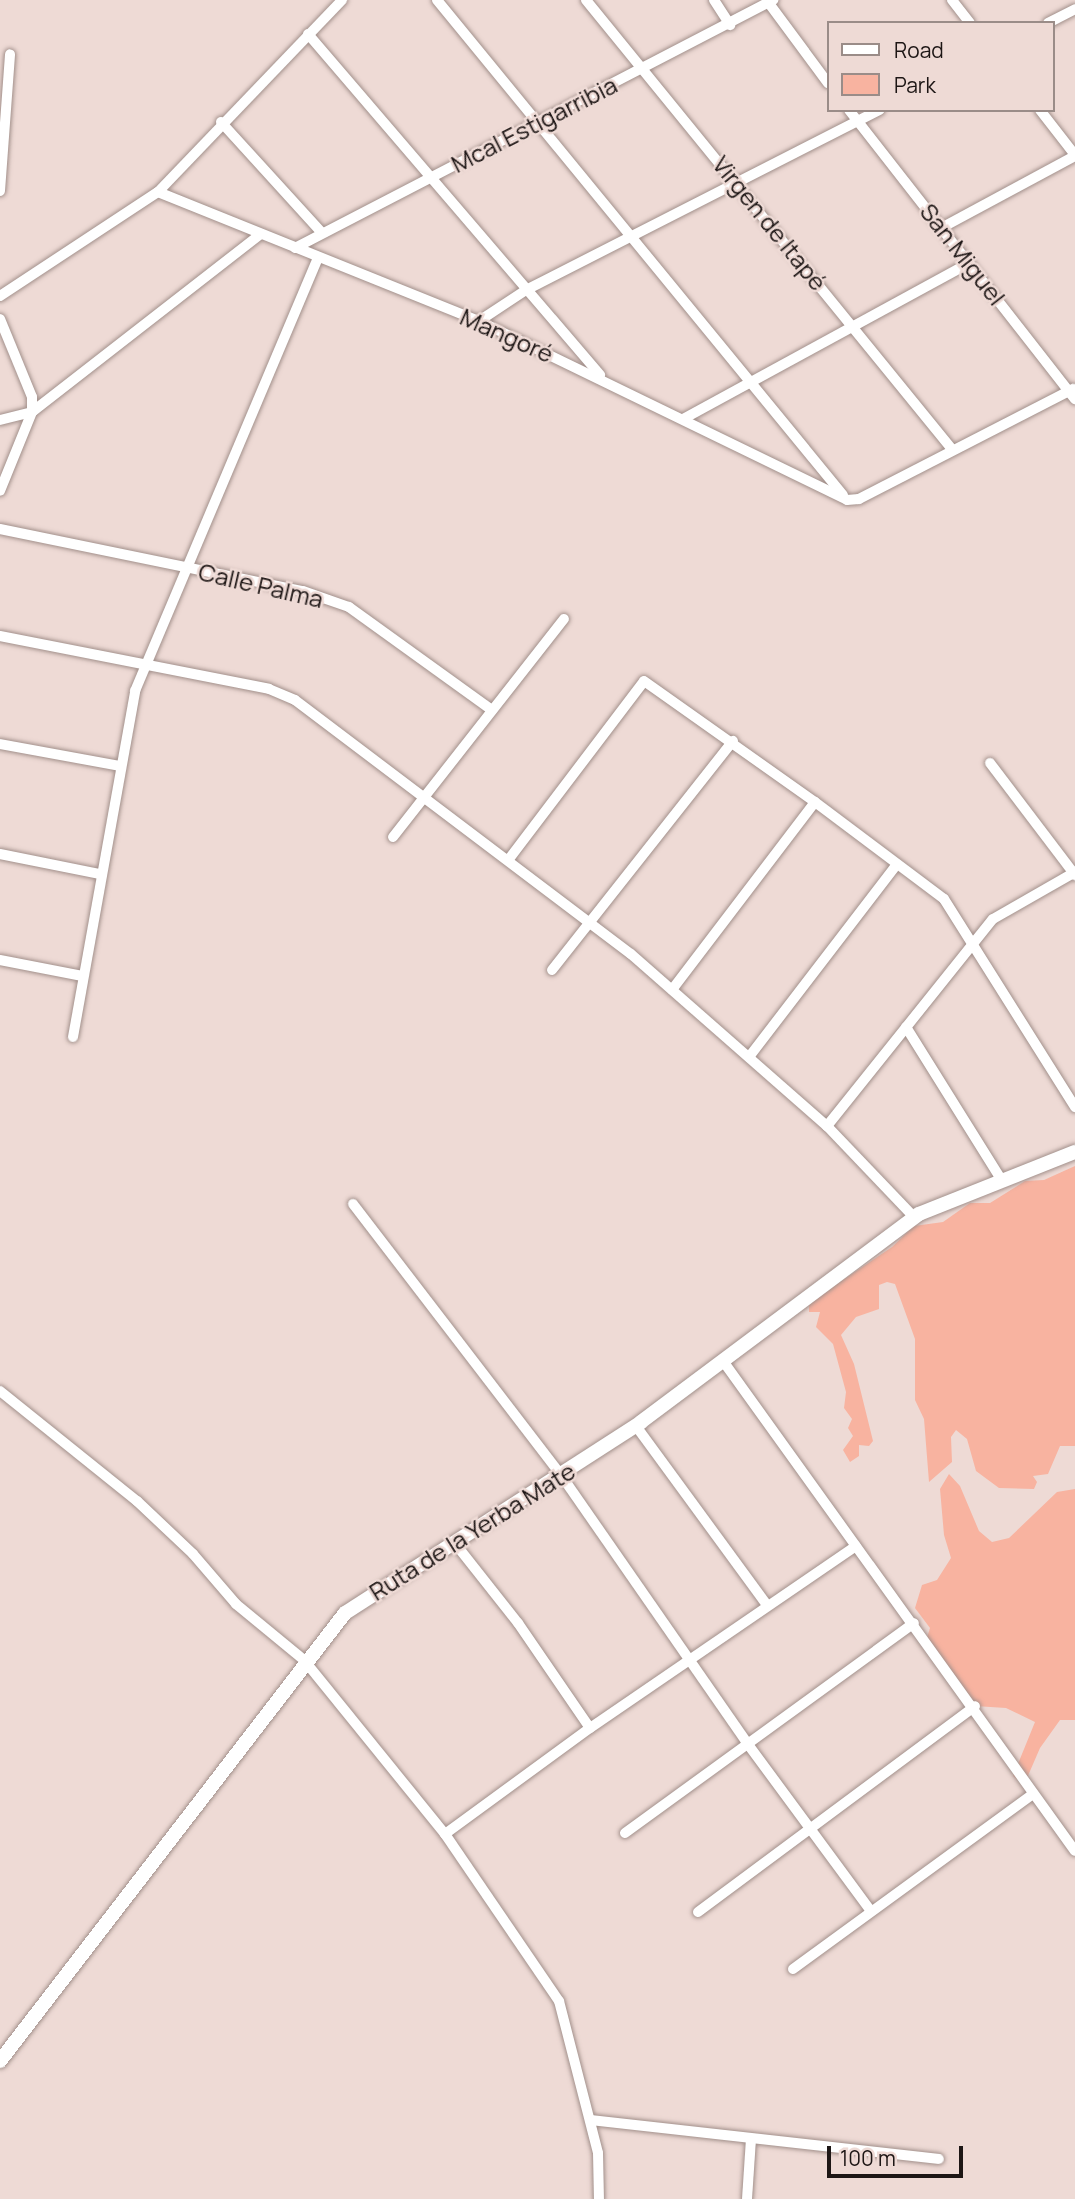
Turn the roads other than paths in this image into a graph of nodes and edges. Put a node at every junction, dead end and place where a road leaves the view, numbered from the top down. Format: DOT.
graph roads {
  1 [pos="342,0"];
  2 [pos="437,0"];
  3 [pos="586,0"];
  4 [pos="714,0"];
  5 [pos="952,0"];
  6 [pos="770,1"];
  7 [pos="1075,9"];
  8 [pos="968,21"];
  9 [pos="1052,21"];
  10 [pos="730,24"];
  11 [pos="308,34"];
  12 [pos="10,54"];
  13 [pos="642,69"];
  14 [pos="827,82"];
  15 [pos="850,112"];
  16 [pos="876,112"];
  17 [pos="1042,112"];
  18 [pos="221,122"];
  19 [pos="858,122"];
  20 [pos="536,123"];
  21 [pos="1075,155"];
  22 [pos="431,176"];
  23 [pos="737,181"];
  24 [pos="0,191"];
  25 [pos="158,192"];
  26 [pos="943,227"];
  27 [pos="322,233"];
  28 [pos="261,234"];
  29 [pos="630,237"];
  30 [pos="295,248"];
  31 [pos="318,257"];
  32 [pos="969,263"];
  33 [pos="526,290"];
  34 [pos="0,296"];
  35 [pos="0,319"];
  36 [pos="480,321"];
  37 [pos="855,325"];
  38 [pos="602,378"];
  39 [pos="753,381"];
  40 [pos="1073,392"];
  41 [pos="32,412"];
  42 [pos="685,418"];
  43 [pos="0,420"];
  44 [pos="951,448"];
  45 [pos="0,491"];
  46 [pos="846,500"];
  47 [pos="0,529"];
  48 [pos="188,569"];
  49 [pos="564,619"];
  50 [pos="0,636"];
  51 [pos="146,664"];
  52 [pos="492,710"];
  53 [pos="733,741"];
  54 [pos="0,744"];
  55 [pos="990,763"];
  56 [pos="120,766"];
  57 [pos="425,796"];
  58 [pos="815,803"];
  59 [pos="393,836"];
  60 [pos="0,854"];
  61 [pos="509,859"];
  62 [pos="897,864"];
  63 [pos="1074,873"];
  64 [pos="99,874"];
  65 [pos="590,922"];
  66 [pos="974,943"];
  67 [pos="0,960"];
  68 [pos="552,970"];
  69 [pos="82,976"];
  70 [pos="672,990"];
  71 [pos="906,1027"];
  72 [pos="73,1037"];
  73 [pos="749,1057"];
  74 [pos="1075,1107"];
  75 [pos="827,1126"];
  76 [pos="1075,1152"];
  77 [pos="1001,1179"];
  78 [pos="353,1204"];
  79 [pos="914,1217"];
  80 [pos="723,1360"];
  81 [pos="0,1391"];
  82 [pos="636,1426"];
  83 [pos="561,1475"];
  84 [pos="454,1542"];
  85 [pos="856,1546"];
  86 [pos="767,1605"];
  87 [pos="914,1623"];
  88 [pos="693,1659"];
  89 [pos="304,1660"];
  90 [pos="975,1706"];
  91 [pos="590,1728"];
  92 [pos="747,1742"];
  93 [pos="1033,1794"];
  94 [pos="808,1827"];
  95 [pos="625,1833"];
  96 [pos="445,1834"];
  97 [pos="1075,1851"];
  98 [pos="870,1910"];
  99 [pos="698,1912"];
  100 [pos="793,1969"];
  101 [pos="0,2061"];
  102 [pos="591,2120"];
  103 [pos="751,2138"];
  104 [pos="939,2159"];
  105 [pos="599,2199"];
  106 [pos="747,2199"];
  1 -- 11 [label="street"];
  2 -- 20 [label="street"];
  3 -- 13 [label="street, Virgen de Itapé"];
  4 -- 10 [label="street"];
  5 -- 8 [label="street"];
  6 -- 10 [label="street, Mcal Estigarribia"];
  6 -- 14 [label="street"];
  7 -- 9 [label="street"];
  10 -- 13 [label="street, Mcal Estigarribia"];
  11 -- 18 [label="street"];
  11 -- 22 [label="street"];
  12 -- 24 [label="street"];
  13 -- 20 [label="street, Mcal Estigarribia"];
  13 -- 23 [label="street, Virgen de Itapé"];
  15 -- 19 [label="street, San Miguel"];
  16 -- 19 [label="street"];
  17 -- 21 [label="street"];
  18 -- 25 [label="street"];
  18 -- 27 [label="street"];
  19 -- 23 [label="street"];
  19 -- 26 [label="street, San Miguel"];
  20 -- 22 [label="street, Mcal Estigarribia"];
  20 -- 29 [label="street"];
  21 -- 26 [label="street"];
  22 -- 27 [label="street, Mcal Estigarribia"];
  22 -- 33 [label="street"];
  23 -- 29 [label="street"];
  23 -- 37 [label="street, Virgen de Itapé"];
  25 -- 28 [label="street, Mangoré"];
  25 -- 34 [label="street"];
  26 -- 32 [label="street, San Miguel"];
  27 -- 30 [label="street, Mcal Estigarribia"];
  28 -- 30 [label="street, Mangoré"];
  28 -- 41 [label="street"];
  29 -- 33 [label="street"];
  29 -- 39 [label="street"];
  30 -- 31 [label="street, Mangoré"];
  31 -- 36 [label="street, Mangoré"];
  31 -- 48 [label="street"];
  32 -- 37 [label="street"];
  32 -- 40 [label="street, San Miguel"];
  33 -- 36 [label="street"];
  33 -- 38 [label="street"];
  35 -- 41 [label="street"];
  36 -- 38 [label="street, Mangoré"];
  37 -- 39 [label="street"];
  37 -- 44 [label="street, Virgen de Itapé"];
  38 -- 42 [label="street, Mangoré"];
  39 -- 42 [label="street"];
  39 -- 46 [label="street"];
  40 -- 44 [label="street"];
  41 -- 43 [label="street"];
  41 -- 45 [label="street"];
  42 -- 46 [label="street, Mangoré"];
  44 -- 46 [label="street"];
  47 -- 48 [label="street, Calle Palma"];
  48 -- 51 [label="street"];
  48 -- 52 [label="street, Calle Palma"];
  49 -- 52 [label="street"];
  50 -- 51 [label="street"];
  51 -- 56 [label="street"];
  51 -- 57 [label="street"];
  52 -- 57 [label="street"];
  53 -- 58 [label="street"];
  53 -- 61 [label="street"];
  53 -- 65 [label="street"];
  54 -- 56 [label="street"];
  55 -- 63 [label="street"];
  56 -- 64 [label="street"];
  57 -- 59 [label="street"];
  57 -- 61 [label="street"];
  58 -- 62 [label="street"];
  58 -- 70 [label="street"];
  60 -- 64 [label="street"];
  61 -- 65 [label="street"];
  62 -- 66 [label="street"];
  62 -- 73 [label="street"];
  63 -- 66 [label="street"];
  64 -- 69 [label="street"];
  65 -- 68 [label="street"];
  65 -- 70 [label="street"];
  66 -- 71 [label="street"];
  66 -- 74 [label="street"];
  67 -- 69 [label="street"];
  69 -- 72 [label="street"];
  70 -- 73 [label="street"];
  71 -- 75 [label="street"];
  71 -- 77 [label="street"];
  73 -- 75 [label="street"];
  75 -- 79 [label="street"];
  76 -- 77 [label="main road, Ruta de la Yerba Mate"];
  77 -- 79 [label="main road, Ruta de la Yerba Mate"];
  78 -- 83 [label="street"];
  79 -- 80 [label="main road, Ruta de la Yerba Mate"];
  80 -- 82 [label="main road, Ruta de la Yerba Mate"];
  80 -- 85 [label="street"];
  81 -- 89 [label="street"];
  82 -- 83 [label="main road, Ruta de la Yerba Mate"];
  82 -- 86 [label="street"];
  83 -- 84 [label="main road, Ruta de la Yerba Mate"];
  83 -- 88 [label="street"];
  84 -- 89 [label="main road, Ruta de la Yerba Mate"];
  84 -- 91 [label="street"];
  85 -- 86 [label="street"];
  85 -- 87 [label="street"];
  86 -- 88 [label="street"];
  87 -- 90 [label="street"];
  87 -- 92 [label="street"];
  88 -- 91 [label="street"];
  88 -- 92 [label="street"];
  89 -- 96 [label="street"];
  89 -- 101 [label="main road, Ruta de la Yerba Mate"];
  90 -- 93 [label="street"];
  90 -- 94 [label="street"];
  91 -- 96 [label="street"];
  92 -- 94 [label="street"];
  92 -- 95 [label="street"];
  93 -- 97 [label="street"];
  93 -- 98 [label="street"];
  94 -- 98 [label="street"];
  94 -- 99 [label="street"];
  96 -- 102 [label="street"];
  98 -- 100 [label="street"];
  102 -- 103 [label="street"];
  102 -- 105 [label="street"];
  103 -- 104 [label="street"];
  103 -- 106 [label="street"];
}
